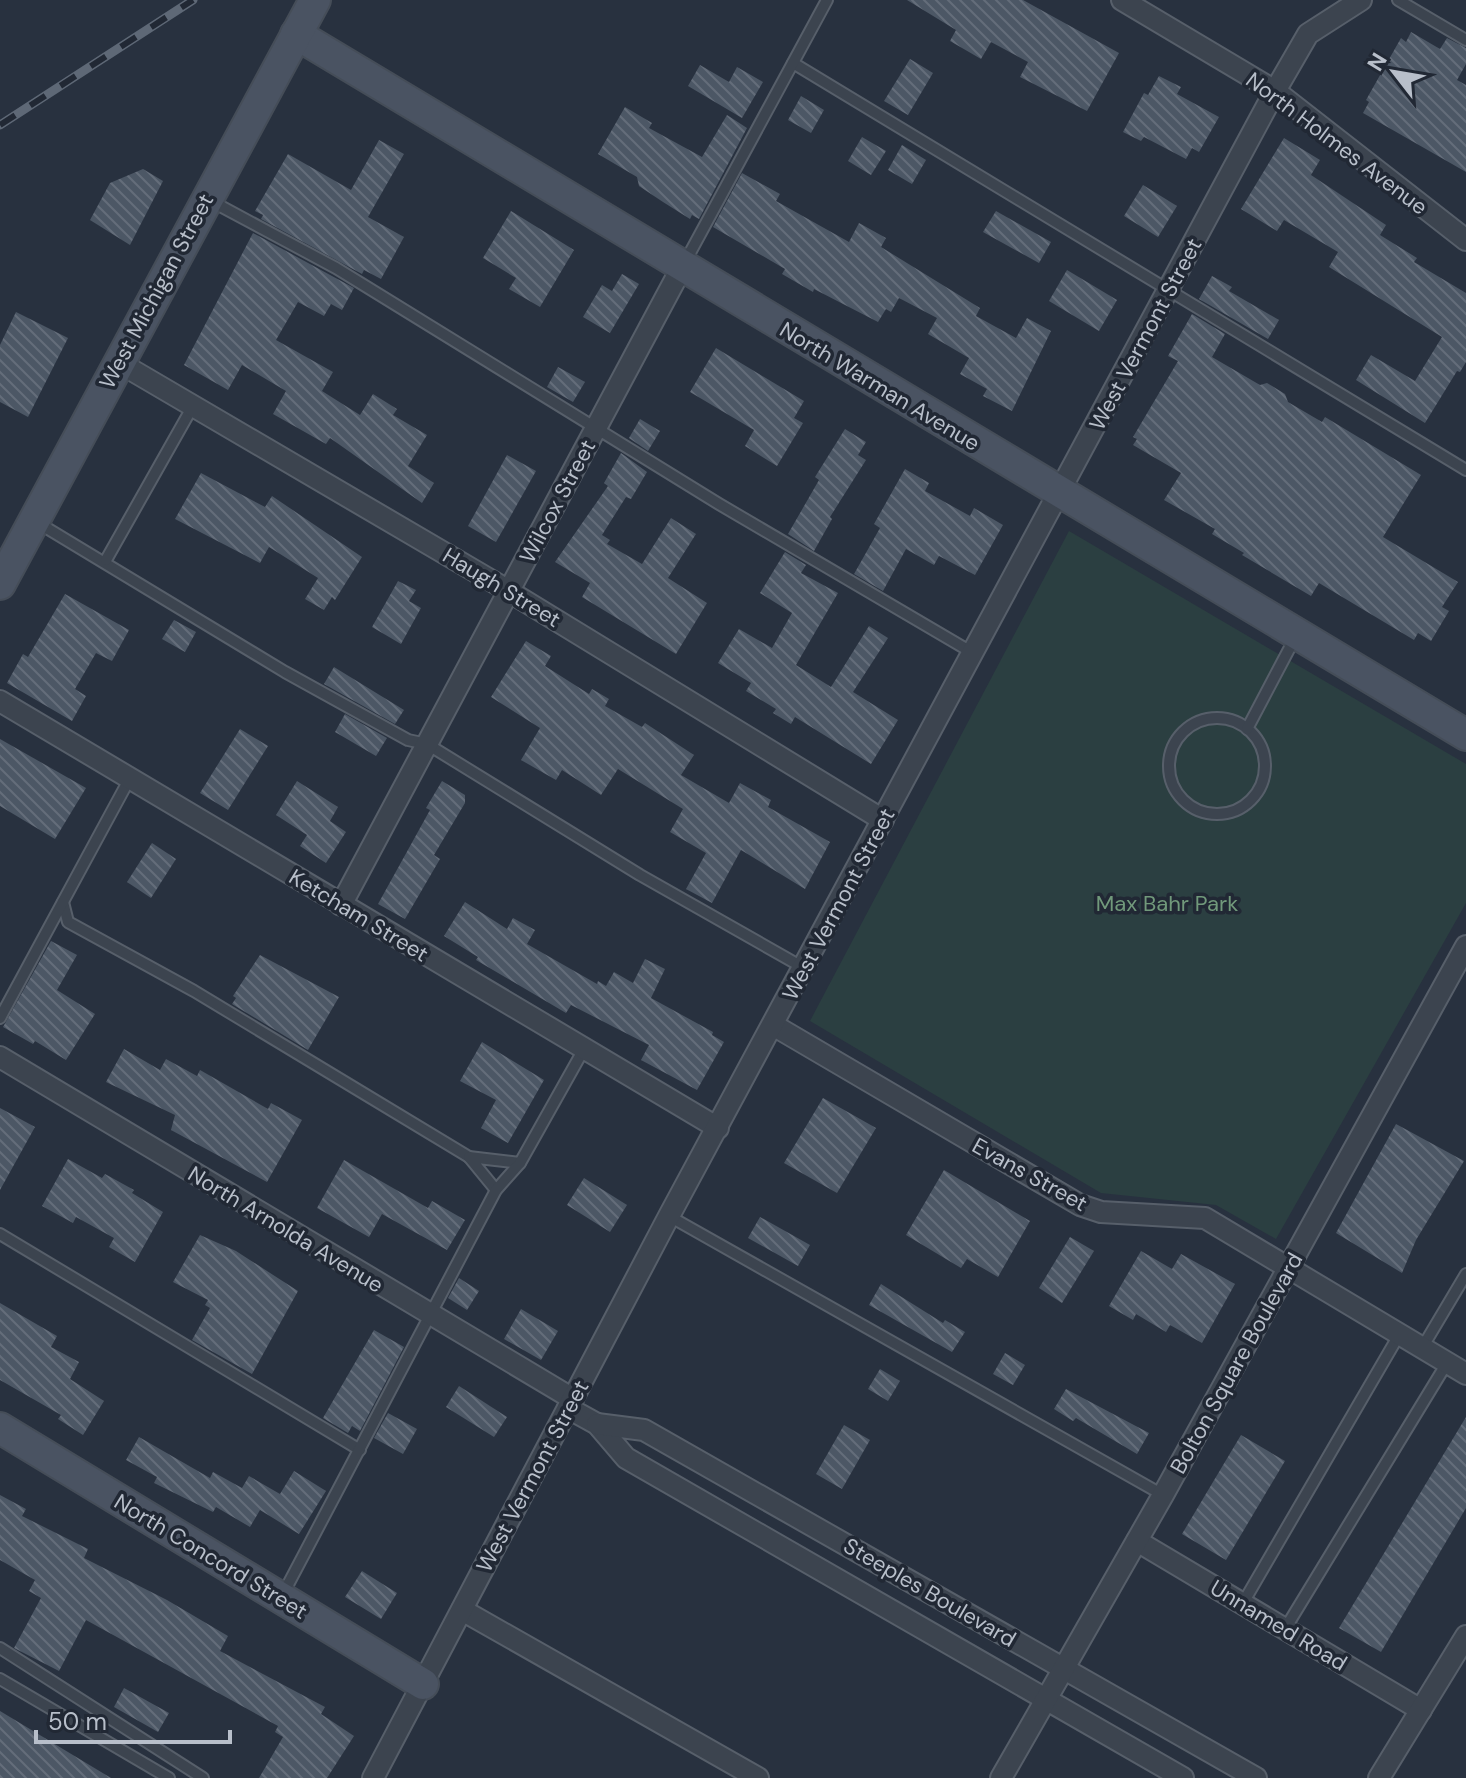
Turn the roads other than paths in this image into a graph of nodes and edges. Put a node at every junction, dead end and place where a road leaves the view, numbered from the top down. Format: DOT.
graph roads {
  1 [pos="315,0"];
  2 [pos="827,0"];
  3 [pos="1122,0"];
  4 [pos="1361,0"];
  5 [pos="1398,0"];
  6 [pos="296,34"];
  7 [pos="1466,40"];
  8 [pos="793,63"];
  9 [pos="1275,91"];
  10 [pos="205,198"];
  11 [pos="1466,240"];
  12 [pos="682,267"];
  13 [pos="1168,292"];
  14 [pos="118,362"];
  15 [pos="193,406"];
  16 [pos="597,427"];
  17 [pos="1466,470"];
  18 [pos="1059,494"];
  19 [pos="34,520"];
  20 [pos="106,560"];
  21 [pos="0,584"];
  22 [pos="509,590"];
  23 [pos="1297,635"];
  24 [pos="973,653"];
  25 [pos="0,701"];
  26 [pos="1247,729"];
  27 [pos="1466,735"];
  28 [pos="427,744"];
  29 [pos="130,778"];
  30 [pos="883,820"];
  31 [pos="63,902"];
  32 [pos="341,905"];
  33 [pos="1466,946"];
  34 [pos="804,968"];
  35 [pos="0,1018"];
  36 [pos="773,1025"];
  37 [pos="584,1049"];
  38 [pos="0,1057"];
  39 [pos="718,1128"];
  40 [pos="469,1157"];
  41 [pos="520,1163"];
  42 [pos="496,1190"];
  43 [pos="669,1216"];
  44 [pos="0,1234"];
  45 [pos="1287,1269"];
  46 [pos="1466,1274"];
  47 [pos="431,1315"];
  48 [pos="1399,1335"];
  49 [pos="1422,1348"];
  50 [pos="1447,1363"];
  51 [pos="1466,1374"];
  52 [pos="570,1404"];
  53 [pos="597,1424"];
  54 [pos="0,1428"];
  55 [pos="360,1450"];
  56 [pos="1163,1495"];
  57 [pos="1137,1541"];
  58 [pos="281,1598"];
  59 [pos="1243,1603"];
  60 [pos="462,1610"];
  61 [pos="1285,1629"];
  62 [pos="1466,1636"];
  63 [pos="0,1648"];
  64 [pos="1066,1669"];
  65 [pos="0,1679"];
  66 [pos="423,1684"];
  67 [pos="1048,1700"];
  68 [pos="1421,1710"];
  69 [pos="169,1778"];
  70 [pos="203,1778"];
  71 [pos="373,1778"];
  72 [pos="758,1778"];
  73 [pos="1001,1778"];
  74 [pos="1183,1778"];
  75 [pos="1256,1778"];
  76 [pos="1379,1778"];
  1 -- 6 [label="street, West Michigan Street"];
  2 -- 8 [label="lane"];
  3 -- 9 [label="street, North Holmes Avenue"];
  4 -- 9 [label="street, West Vermont Street"];
  5 -- 7 [label="lane"];
  6 -- 10 [label="street, West Michigan Street"];
  6 -- 12 [label="street, North Warman Avenue"];
  8 -- 12 [label="lane"];
  8 -- 13 [label="lane"];
  9 -- 11 [label="street, North Holmes Avenue"];
  9 -- 13 [label="street, West Vermont Street"];
  10 -- 14 [label="street, West Michigan Street"];
  10 -- 16 [label="lane"];
  12 -- 16 [label="street, Wilcox Street"];
  12 -- 18 [label="street, North Warman Avenue"];
  13 -- 17 [label="lane"];
  13 -- 18 [label="street, West Vermont Street"];
  14 -- 15 [label="street, Haugh Street"];
  14 -- 19 [label="street, West Michigan Street"];
  15 -- 20 [label="lane"];
  15 -- 22 [label="street, Haugh Street"];
  16 -- 22 [label="street, Wilcox Street"];
  16 -- 24 [label="lane"];
  18 -- 23 [label="street, North Warman Avenue"];
  18 -- 24 [label="street, West Vermont Street"];
  19 -- 20 [label="lane"];
  19 -- 21 [label="street, West Michigan Street"];
  20 -- 28 [label="lane"];
  22 -- 28 [label="street, Wilcox Street"];
  22 -- 30 [label="street, Haugh Street"];
  23 -- 26 [label="lane"];
  23 -- 27 [label="street, North Warman Avenue"];
  24 -- 30 [label="street, West Vermont Street"];
  25 -- 29 [label="street, Ketcham Street"];
  26 -- 26 [label="lane"];
  28 -- 32 [label="street, Wilcox Street"];
  28 -- 34 [label="lane"];
  29 -- 31 [label="lane"];
  29 -- 32 [label="street, Ketcham Street"];
  30 -- 34 [label="street, West Vermont Street"];
  31 -- 35 [label="lane"];
  31 -- 40 [label="lane"];
  32 -- 37 [label="street, Ketcham Street"];
  33 -- 45 [label="street, Bolton Square Boulevard"];
  34 -- 36 [label="street, West Vermont Street"];
  36 -- 39 [label="street, West Vermont Street"];
  36 -- 45 [label="street, Evans Street"];
  37 -- 39 [label="street, Ketcham Street"];
  37 -- 41 [label="lane"];
  38 -- 47 [label="street, North Arnolda Avenue"];
  39 -- 43 [label="street, West Vermont Street"];
  40 -- 41 [label="lane"];
  40 -- 42 [label="lane"];
  41 -- 42 [label="lane"];
  42 -- 47 [label="lane"];
  43 -- 52 [label="street, West Vermont Street"];
  43 -- 56 [label="lane"];
  44 -- 55 [label="lane"];
  45 -- 48 [label="street, Evans Street"];
  45 -- 56 [label="street, Bolton Square Boulevard"];
  46 -- 49 [label="lane"];
  47 -- 52 [label="street, North Arnolda Avenue"];
  47 -- 55 [label="lane"];
  48 -- 49 [label="street, Evans Street"];
  48 -- 59 [label="lane"];
  49 -- 50 [label="street, Evans Street"];
  50 -- 51 [label="street, Evans Street"];
  50 -- 61 [label="lane"];
  52 -- 53 [label="street, Steeples Boulevard"];
  52 -- 60 [label="street, West Vermont Street"];
  53 -- 64 [label="street, Steeples Boulevard"];
  53 -- 67 [label="street, Steeples Boulevard"];
  54 -- 58 [label="street, North Concord Street"];
  55 -- 58 [label="lane"];
  56 -- 57 [label="street, Bolton Square Boulevard"];
  57 -- 59 [label="street, Unnamed Road"];
  57 -- 64 [label="street, Bolton Square Boulevard"];
  58 -- 66 [label="street, North Concord Street"];
  59 -- 61 [label="street, Unnamed Road"];
  60 -- 66 [label="street, West Vermont Street"];
  60 -- 72 [label="street"];
  61 -- 68 [label="street, Unnamed Road"];
  62 -- 68 [label="street"];
  63 -- 70 [label="lane"];
  64 -- 67 [label="street, Bolton Square Boulevard"];
  64 -- 75 [label="street, Steeples Boulevard"];
  65 -- 69 [label="lane"];
  66 -- 71 [label="street, West Vermont Street"];
  67 -- 73 [label="street, Bolton Square Boulevard"];
  67 -- 74 [label="street, Steeples Boulevard"];
  68 -- 76 [label="street"];
}
